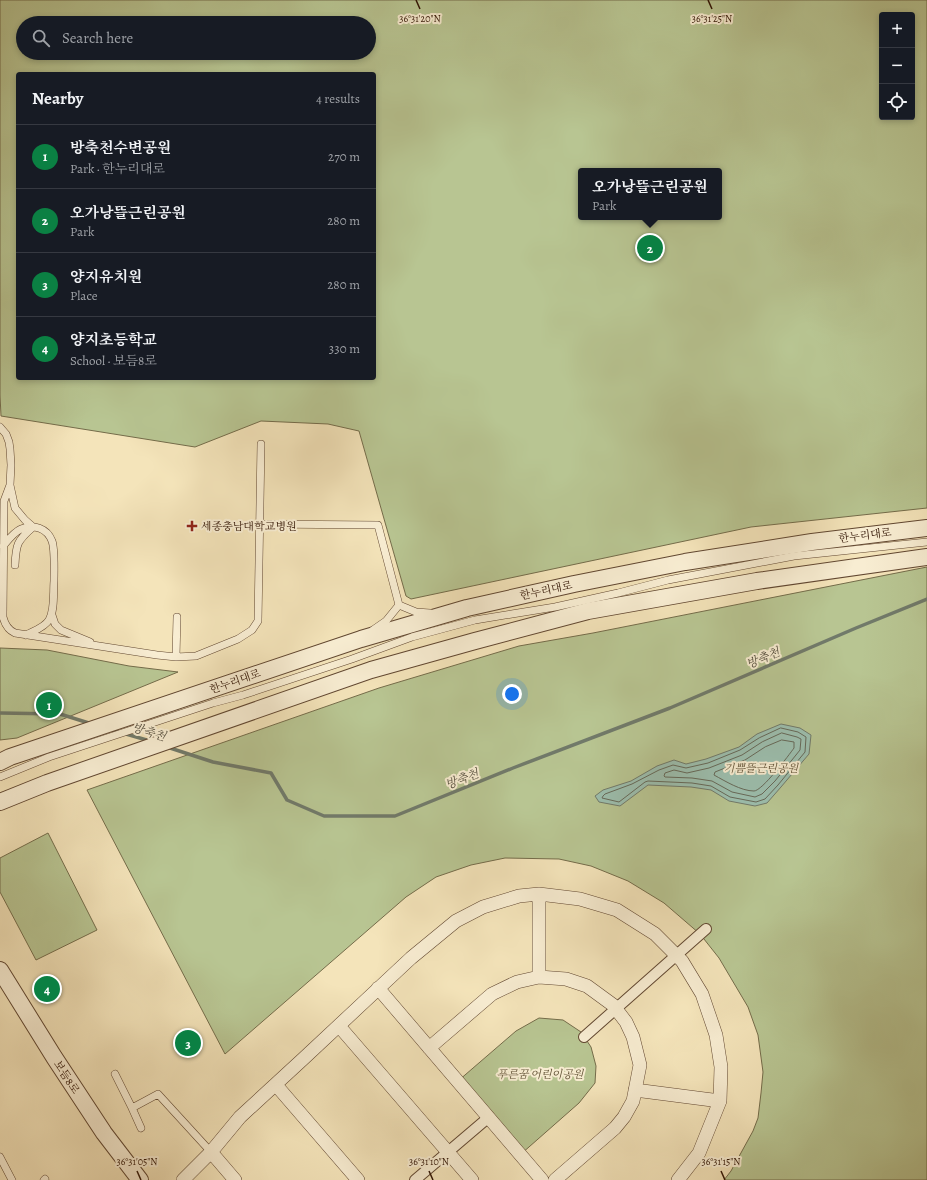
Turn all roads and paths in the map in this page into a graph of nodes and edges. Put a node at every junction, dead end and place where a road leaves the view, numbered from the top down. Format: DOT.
graph roads {
  1 [pos="0,427"];
  2 [pos="261,444"];
  3 [pos="10,485"];
  4 [pos="260,524"];
  5 [pos="34,527"];
  6 [pos="927,528"];
  7 [pos="927,542"];
  8 [pos="3,546"];
  9 [pos="927,557"];
  10 [pos="14,565"];
  11 [pos="399,605"];
  12 [pos="444,614"];
  13 [pos="52,615"];
  14 [pos="177,617"];
  15 [pos="26,635"];
  16 [pos="361,639"];
  17 [pos="101,646"];
  18 [pos="176,657"];
  19 [pos="5,760"];
  20 [pos="0,777"];
  21 [pos="0,802"];
  22 [pos="539,894"];
  23 [pos="706,929"];
  24 [pos="676,955"];
  25 [pos="0,970"];
  26 [pos="539,977"];
  27 [pos="4,986"];
  28 [pos="378,988"];
  29 [pos="616,1009"];
  30 [pos="339,1026"];
  31 [pos="584,1037"];
  32 [pos="429,1048"];
  33 [pos="116,1074"];
  34 [pos="276,1085"];
  35 [pos="636,1090"];
  36 [pos="720,1101"];
  37 [pos="132,1108"];
  38 [pos="489,1117"];
  39 [pos="141,1128"];
  40 [pos="211,1152"];
  41 [pos="448,1152"];
  42 [pos="0,1157"];
  43 [pos="12,1180"];
  44 [pos="140,1180"];
  45 [pos="183,1180"];
  46 [pos="235,1180"];
  47 [pos="358,1180"];
  48 [pos="415,1180"];
  49 [pos="472,1180"];
  50 [pos="542,1180"];
  51 [pos="555,1180"];
  52 [pos="678,1180"];
  1 -- 3 [label="lane"];
  2 -- 4 [label="lane"];
  3 -- 5 [label="lane"];
  3 -- 8 [label="lane"];
  4 -- 11 [label="lane"];
  4 -- 18 [label="lane"];
  5 -- 8 [label="lane"];
  5 -- 10 [label="lane"];
  5 -- 13 [label="lane"];
  6 -- 12 [label="street, 한누리대로"];
  7 -- 20 [label="lane"];
  8 -- 15 [label="lane"];
  9 -- 21 [label="street"];
  11 -- 12 [label="lane"];
  11 -- 16 [label="lane"];
  12 -- 16 [label="street, 한누리대로"];
  13 -- 15 [label="lane"];
  13 -- 17 [label="lane"];
  14 -- 18 [label="lane"];
  15 -- 17 [label="lane"];
  16 -- 19 [label="street, 한누리대로"];
  17 -- 18 [label="lane"];
  22 -- 24 [label="street"];
  22 -- 26 [label="street"];
  22 -- 28 [label="street"];
  23 -- 24 [label="street"];
  24 -- 29 [label="street"];
  24 -- 36 [label="street"];
  25 -- 27 [label="street, 보듬8로"];
  26 -- 29 [label="street"];
  26 -- 32 [label="street"];
  27 -- 44 [label="street, 보듬8로"];
  28 -- 30 [label="street"];
  28 -- 32 [label="street"];
  29 -- 31 [label="street"];
  29 -- 35 [label="street"];
  30 -- 34 [label="street"];
  30 -- 41 [label="street"];
  32 -- 38 [label="street"];
  33 -- 37 [label="lane"];
  34 -- 40 [label="street"];
  34 -- 47 [label="street"];
  35 -- 36 [label="street"];
  35 -- 51 [label="street"];
  36 -- 52 [label="street"];
  37 -- 39 [label="lane"];
  37 -- 40 [label="lane"];
  38 -- 41 [label="street"];
  38 -- 50 [label="street"];
  40 -- 45 [label="street"];
  40 -- 46 [label="street"];
  41 -- 48 [label="street"];
  41 -- 49 [label="street"];
  42 -- 43 [label="lane"];
}
